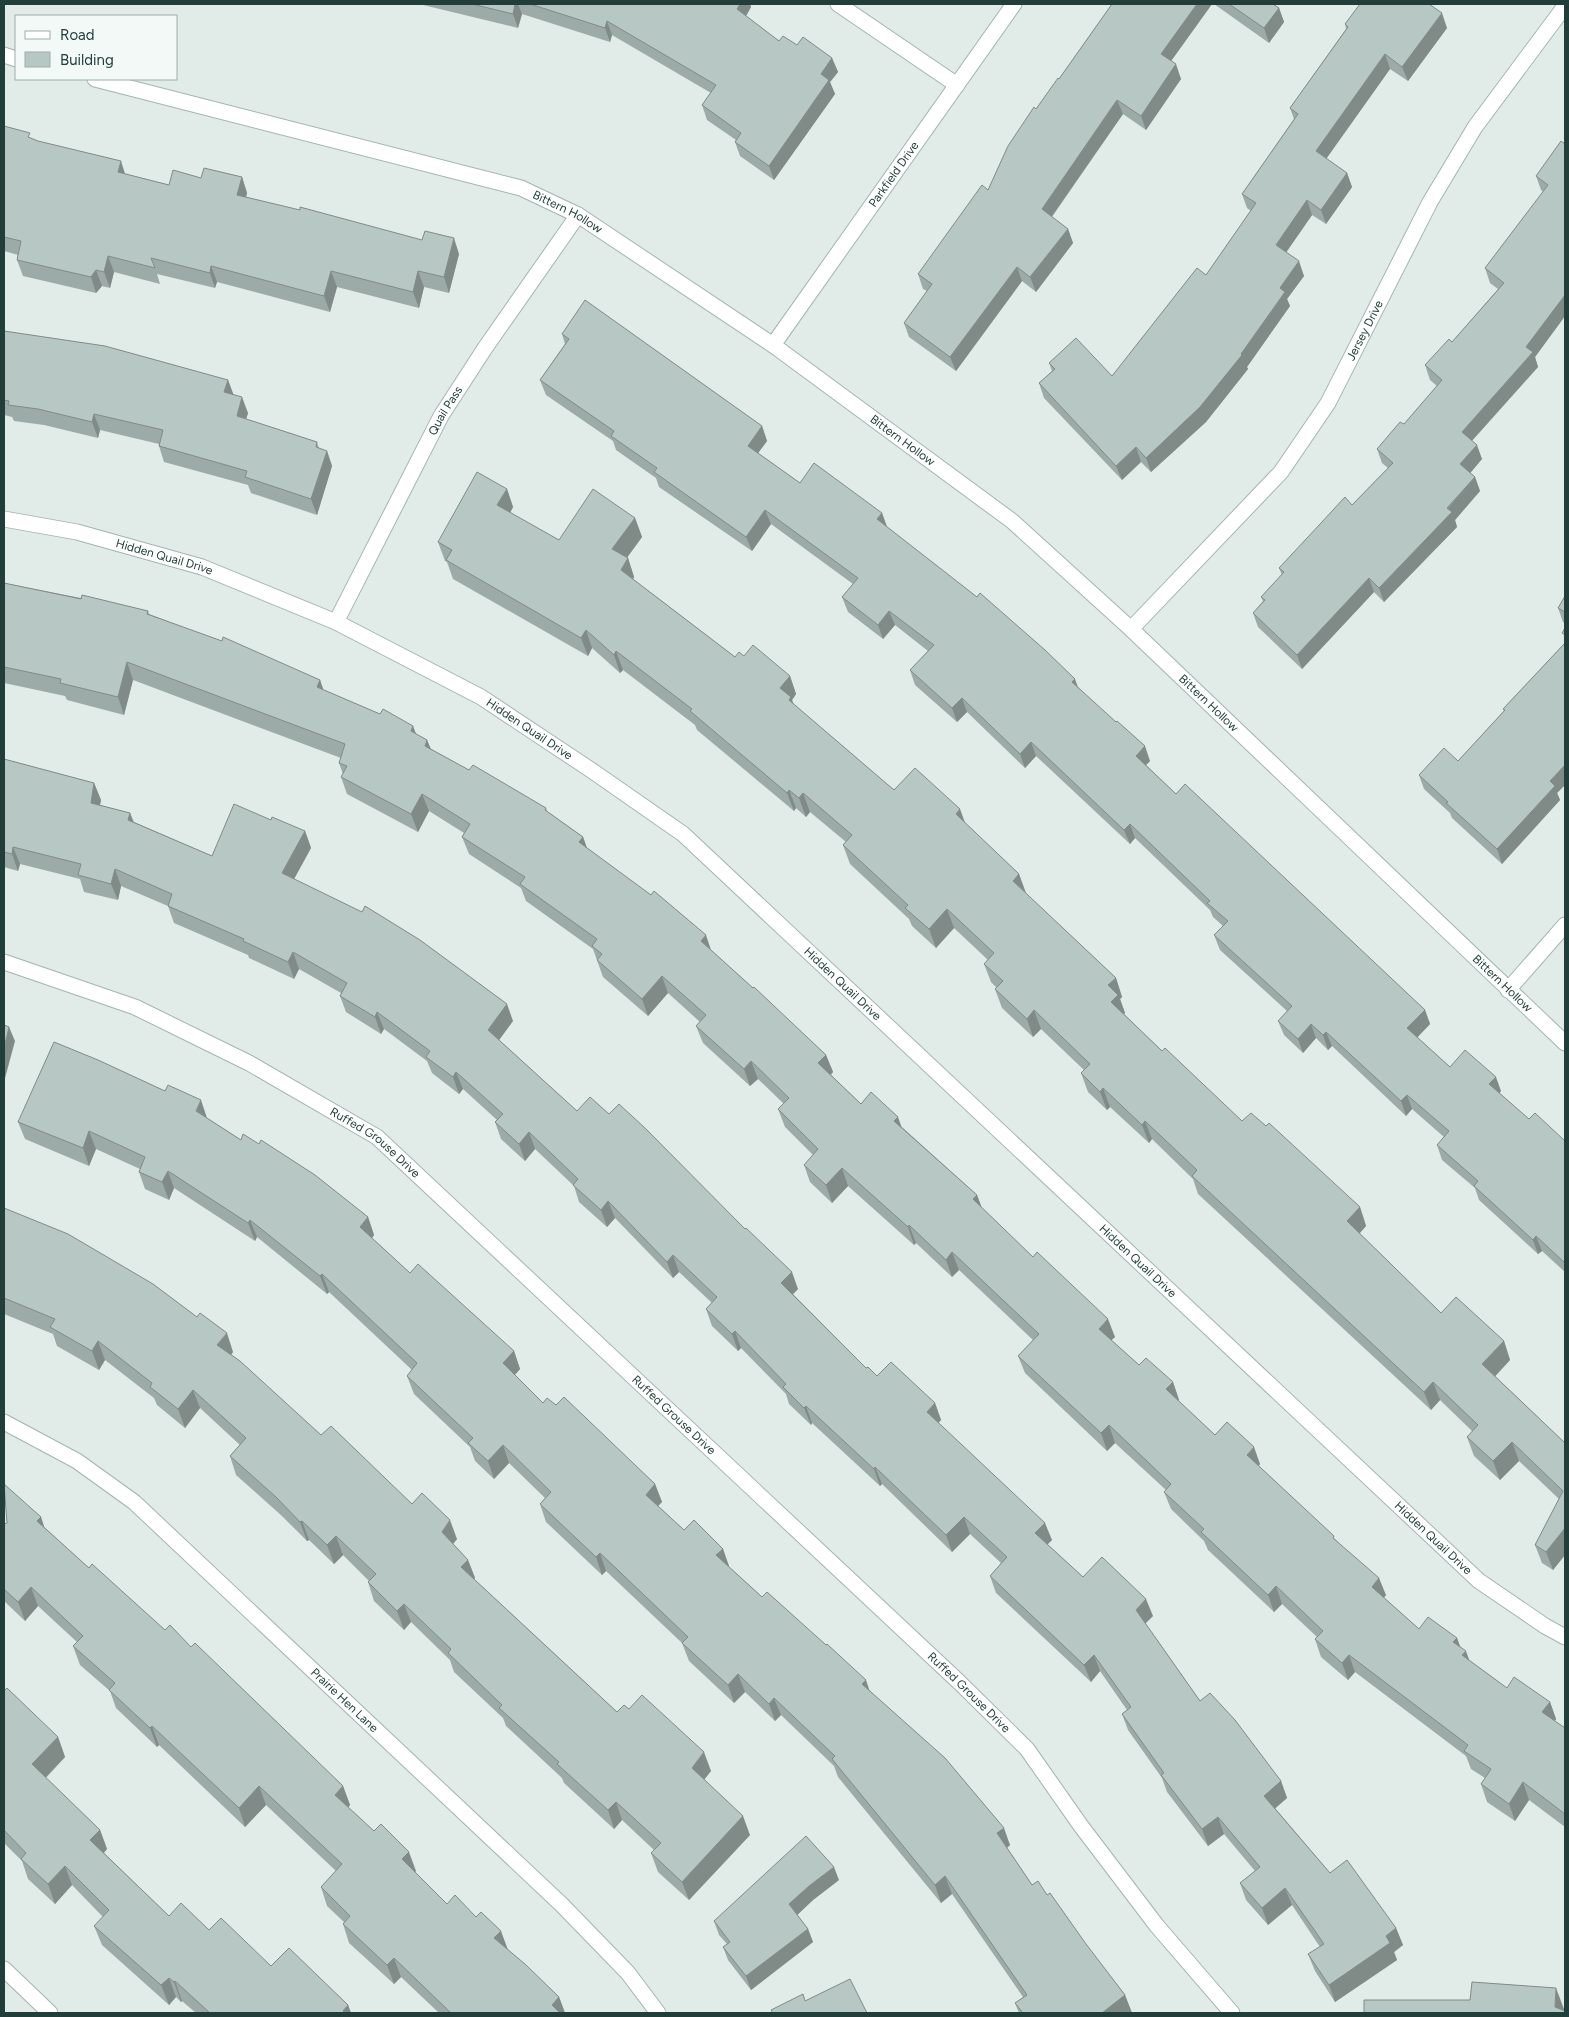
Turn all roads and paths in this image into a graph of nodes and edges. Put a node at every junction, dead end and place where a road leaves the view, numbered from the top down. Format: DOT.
graph roads {
  1 [pos="838,4"];
  2 [pos="1014,4"];
  3 [pos="1565,6"];
  4 [pos="99,80"];
  5 [pos="957,85"];
  6 [pos="578,215"];
  7 [pos="773,345"];
  8 [pos="4,519"];
  9 [pos="336,622"];
  10 [pos="1131,629"];
  11 [pos="1565,925"];
  12 [pos="4,962"];
  13 [pos="1508,990"];
  14 [pos="1565,1043"];
  15 [pos="4,1422"];
  16 [pos="1565,1637"];
  17 [pos="4,1969"];
  18 [pos="50,2013"];
  19 [pos="658,2013"];
  20 [pos="1232,2013"];
  1 -- 5 [label="street"];
  2 -- 5 [label="street, Parkfield Drive"];
  3 -- 10 [label="street, Jersey Drive"];
  4 -- 6 [label="street, Bittern Hollow"];
  5 -- 7 [label="street, Parkfield Drive"];
  6 -- 7 [label="street, Bittern Hollow"];
  6 -- 9 [label="street, Quail Pass"];
  7 -- 10 [label="street, Bittern Hollow"];
  8 -- 9 [label="street, Hidden Quail Drive"];
  9 -- 16 [label="street, Hidden Quail Drive"];
  10 -- 13 [label="street, Bittern Hollow"];
  11 -- 13 [label="street"];
  12 -- 20 [label="street, Ruffed Grouse Drive"];
  13 -- 14 [label="street, Bittern Hollow"];
  15 -- 19 [label="street, Prairie Hen Lane"];
  17 -- 18 [label="street"];
}
